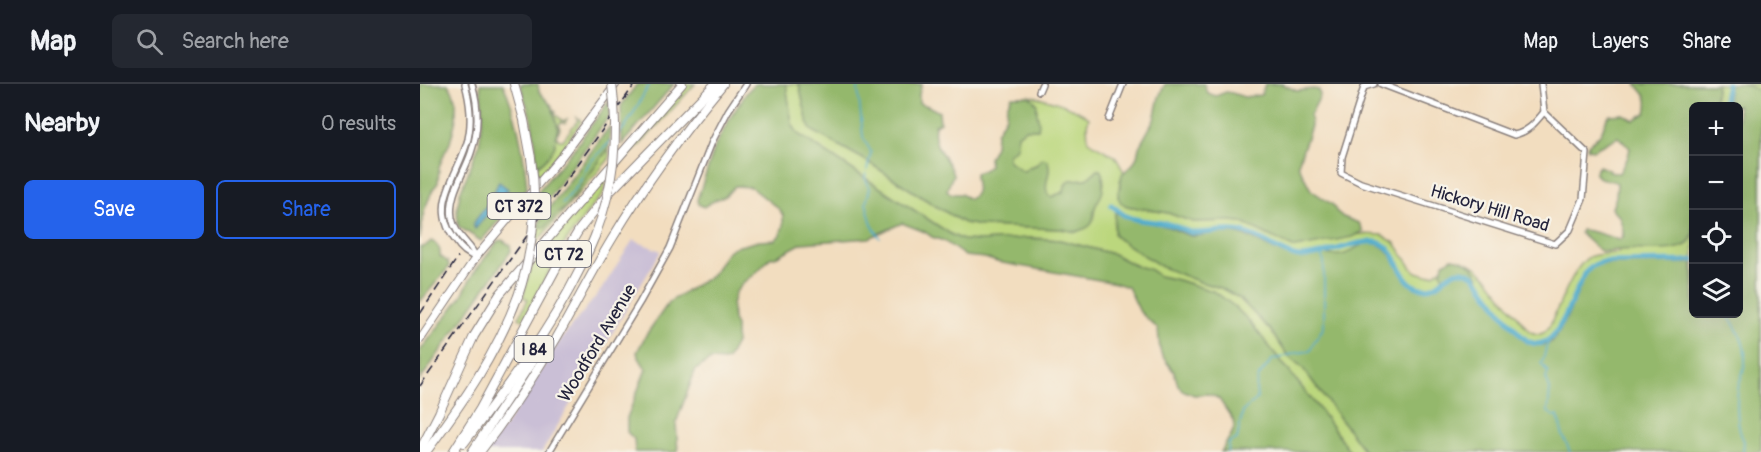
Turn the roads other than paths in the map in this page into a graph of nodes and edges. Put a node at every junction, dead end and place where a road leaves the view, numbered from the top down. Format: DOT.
graph roads {
  1 [pos="465,84"];
  2 [pos="472,84"];
  3 [pos="514,84"];
  4 [pos="614,84"];
  5 [pos="682,84"];
  6 [pos="715,84"];
  7 [pos="723,84"];
  8 [pos="746,84"];
  9 [pos="1042,84"];
  10 [pos="1123,84"];
  11 [pos="1374,84"];
  12 [pos="1381,84"];
  13 [pos="1541,84"];
  14 [pos="1039,91"];
  15 [pos="1544,112"];
  16 [pos="1109,119"];
  17 [pos="476,257"];
  18 [pos="565,299"];
  19 [pos="420,340"];
  20 [pos="420,450"];
  21 [pos="426,452"];
  22 [pos="453,452"];
  23 [pos="458,452"];
  24 [pos="472,452"];
  25 [pos="480,452"];
  26 [pos="549,452"];
  1 -- 17 [label="street"];
  2 -- 17 [label="street"];
  3 -- 21 [label="highway, I 84, bridge"];
  4 -- 17 [label="main road, CT 372"];
  4 -- 18 [label="highway, I 84, bridge"];
  5 -- 20 [label="highway, CT 72"];
  6 -- 22 [label="highway, CT 72"];
  7 -- 25 [label="highway"];
  8 -- 26 [label="street, Woodford Avenue"];
  9 -- 14 [label="street"];
  10 -- 16 [label="street"];
  11 -- 15 [label="street, Hickory Hill Road"];
  12 -- 15 [label="street"];
  13 -- 15 [label="street"];
  17 -- 19 [label="main road, CT 372"];
  18 -- 23 [label="highway, I 84"];
  18 -- 24 [label="highway"];
}
